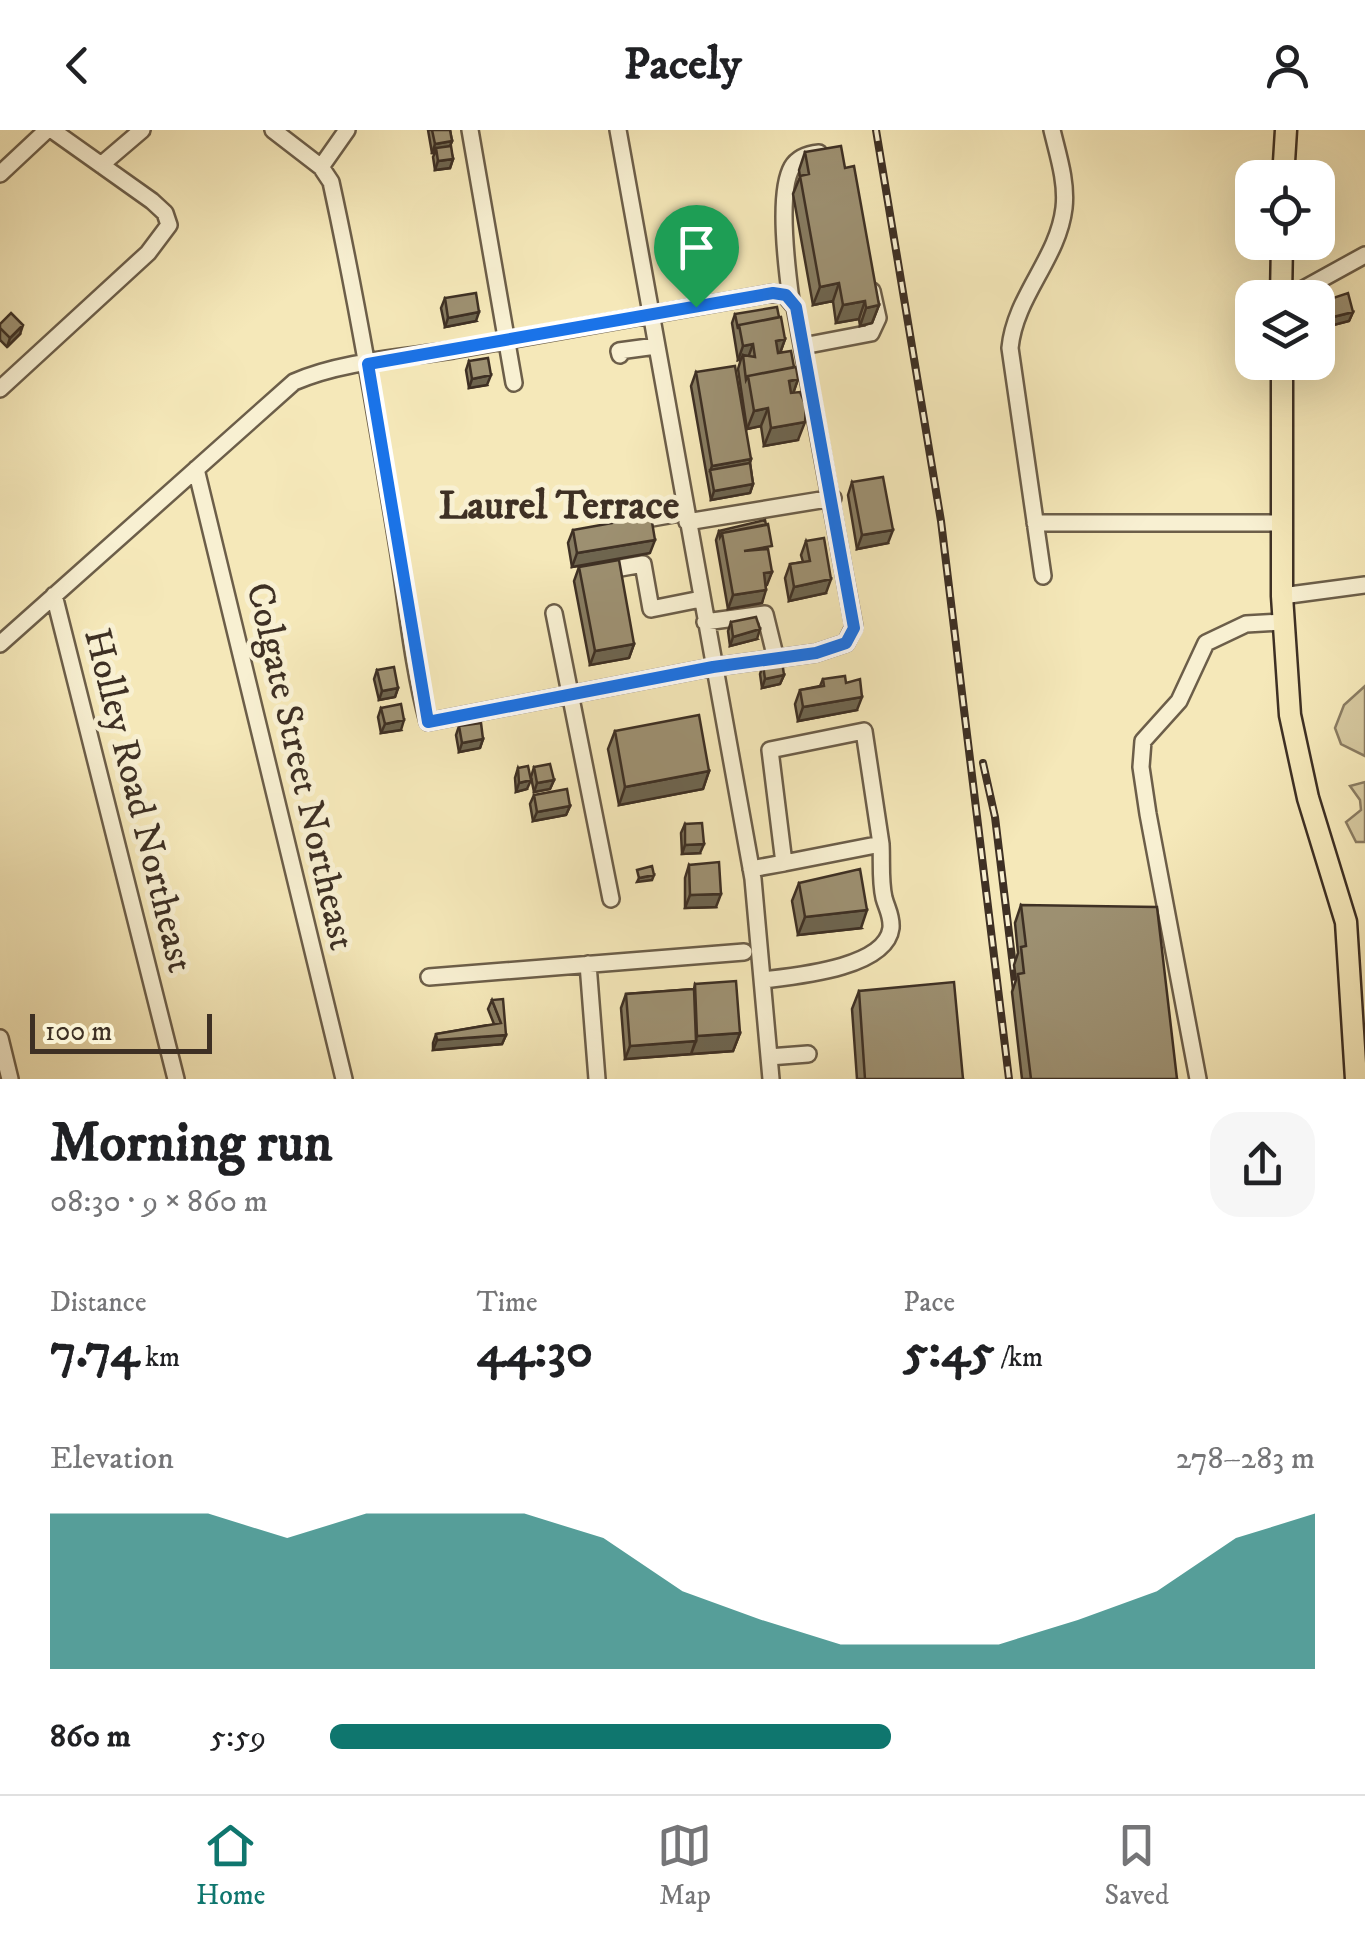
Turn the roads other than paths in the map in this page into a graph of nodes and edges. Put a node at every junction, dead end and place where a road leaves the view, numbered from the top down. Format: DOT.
graph roads {
  1 [pos="50,130"];
  2 [pos="142,130"];
  3 [pos="274,130"];
  4 [pos="347,130"];
  5 [pos="470,130"];
  6 [pos="618,130"];
  7 [pos="1052,130"];
  8 [pos="1286,130"];
  9 [pos="833,156"];
  10 [pos="1285,160"];
  11 [pos="100,166"];
  12 [pos="321,167"];
  13 [pos="0,174"];
  14 [pos="1365,255"];
  15 [pos="868,265"];
  16 [pos="1318,280"];
  17 [pos="791,300"];
  18 [pos="651,315"];
  19 [pos="506,340"];
  20 [pos="656,346"];
  21 [pos="804,346"];
  22 [pos="620,356"];
  23 [pos="368,364"];
  24 [pos="1282,380"];
  25 [pos="514,383"];
  26 [pos="0,390"];
  27 [pos="196,469"];
  28 [pos="832,498"];
  29 [pos="687,517"];
  30 [pos="1036,522"];
  31 [pos="1282,523"];
  32 [pos="620,524"];
  33 [pos="594,573"];
  34 [pos="1043,576"];
  35 [pos="1365,585"];
  36 [pos="54,595"];
  37 [pos="1282,596"];
  38 [pos="701,599"];
  39 [pos="554,613"];
  40 [pos="705,622"];
  41 [pos="1283,622"];
  42 [pos="0,644"];
  43 [pos="776,660"];
  44 [pos="713,667"];
  45 [pos="570,696"];
  46 [pos="881,844"];
  47 [pos="784,862"];
  48 [pos="752,868"];
  49 [pos="611,899"];
  50 [pos="744,952"];
  51 [pos="588,964"];
  52 [pos="429,977"];
  53 [pos="763,980"];
  54 [pos="0,1038"];
  55 [pos="808,1054"];
  56 [pos="769,1058"];
  57 [pos="10,1079"];
  58 [pos="176,1079"];
  59 [pos="344,1079"];
  60 [pos="597,1079"];
  61 [pos="771,1079"];
  62 [pos="1198,1079"];
  63 [pos="1356,1079"];
  1 -- 11 [label="street"];
  1 -- 13 [label="street"];
  2 -- 11 [label="street"];
  3 -- 12 [label="street"];
  4 -- 12 [label="street"];
  5 -- 19 [label="street"];
  6 -- 18 [label="street"];
  7 -- 30 [label="street"];
  8 -- 10 [label="main road"];
  9 -- 17 [label="street"];
  11 -- 26 [label="street"];
  12 -- 23 [label="street"];
  14 -- 16 [label="street"];
  15 -- 21 [label="street"];
  17 -- 18 [label="street"];
  17 -- 21 [label="street"];
  18 -- 19 [label="street"];
  18 -- 20 [label="street"];
  19 -- 23 [label="street"];
  19 -- 25 [label="street"];
  20 -- 22 [label="street"];
  20 -- 29 [label="street"];
  21 -- 28 [label="street"];
  23 -- 27 [label="street"];
  23 -- 45 [label="street"];
  24 -- 31 [label="main road"];
  27 -- 36 [label="street"];
  27 -- 59 [label="street, Colgate Street Northeast"];
  28 -- 29 [label="street"];
  28 -- 43 [label="street"];
  29 -- 32 [label="street"];
  29 -- 38 [label="street"];
  30 -- 31 [label="street"];
  30 -- 34 [label="street"];
  31 -- 37 [label="main road"];
  33 -- 38 [label="street"];
  35 -- 37 [label="street"];
  36 -- 42 [label="street"];
  36 -- 58 [label="street, Holley Road Northeast"];
  37 -- 41 [label="main road"];
  38 -- 40 [label="street"];
  39 -- 45 [label="street"];
  40 -- 43 [label="street"];
  40 -- 44 [label="street"];
  41 -- 62 [label="street"];
  41 -- 63 [label="main road"];
  43 -- 44 [label="street"];
  44 -- 45 [label="street"];
  44 -- 48 [label="street"];
  45 -- 49 [label="street"];
  46 -- 47 [label="street"];
  46 -- 47 [label="street"];
  46 -- 53 [label="street"];
  47 -- 48 [label="street"];
  48 -- 53 [label="street"];
  50 -- 51 [label="street"];
  51 -- 52 [label="street"];
  51 -- 60 [label="street"];
  53 -- 56 [label="street"];
  54 -- 57 [label="street"];
  55 -- 56 [label="street"];
  56 -- 61 [label="street"];
}
